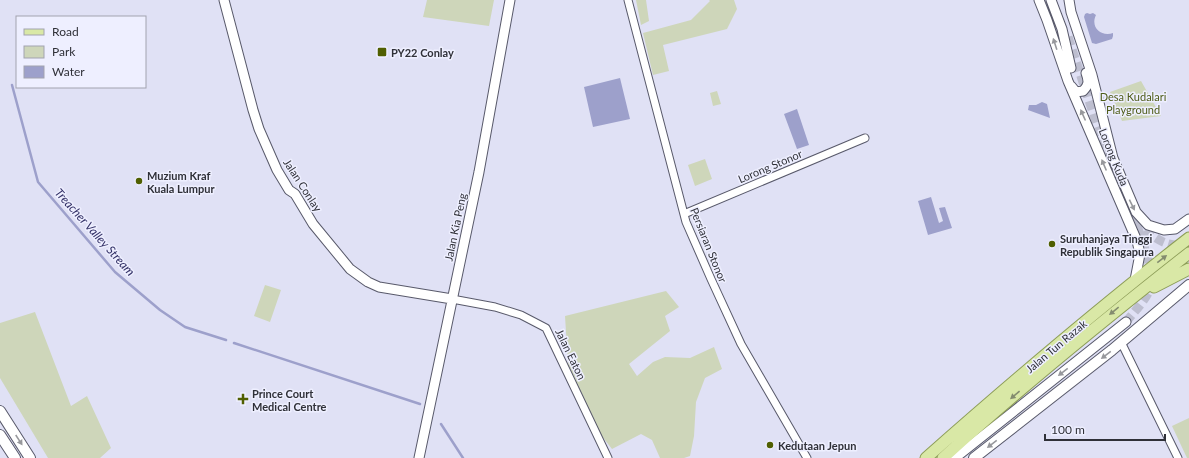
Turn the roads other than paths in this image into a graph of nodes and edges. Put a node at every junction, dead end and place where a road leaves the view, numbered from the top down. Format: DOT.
graph roads {
  1 [pos="224,0"];
  2 [pos="510,0"];
  3 [pos="628,0"];
  4 [pos="1039,0"];
  5 [pos="1051,0"];
  6 [pos="1055,0"];
  7 [pos="1069,0"];
  8 [pos="1064,27"];
  9 [pos="1086,59"];
  10 [pos="1071,68"];
  11 [pos="1068,81"];
  12 [pos="865,138"];
  13 [pos="684,214"];
  14 [pos="1189,219"];
  15 [pos="1189,238"];
  16 [pos="1189,253"];
  17 [pos="1189,269"];
  18 [pos="1134,280"];
  19 [pos="1189,285"];
  20 [pos="452,299"];
  21 [pos="1127,302"];
  22 [pos="1126,322"];
  23 [pos="1121,342"];
  24 [pos="0,411"];
  25 [pos="0,435"];
  26 [pos="14,458"];
  27 [pos="30,458"];
  28 [pos="420,458"];
  29 [pos="608,458"];
  30 [pos="807,458"];
  31 [pos="926,458"];
  32 [pos="943,458"];
  33 [pos="954,458"];
  34 [pos="974,458"];
  35 [pos="1178,458"];
  1 -- 20 [label="street, Jalan Conlay"];
  2 -- 20 [label="street, Jalan Kia Peng"];
  3 -- 13 [label="street, Persiaran Stonor"];
  11 -- 4 [label="street, Lorong Kuda, one-way"];
  5 -- 10 [label="street"];
  6 -- 8 [label="street"];
  7 -- 9 [label="street, Lorong Kuda"];
  9 -- 11 [label="street"];
  9 -- 14 [label="street, Lorong Kuda, one-way"];
  18 -- 11 [label="street, Lorong Kuda, one-way"];
  12 -- 13 [label="street, Lorong Stonor"];
  13 -- 30 [label="street, Persiaran Stonor"];
  18 -- 15 [label="main road, Jalan Tun Razak, one-way"];
  16 -- 21 [label="main road, Jalan Tun Razak"];
  17 -- 21 [label="main road"];
  18 -- 31 [label="main road, Jalan Tun Razak"];
  19 -- 23 [label="main road"];
  20 -- 28 [label="street, Jalan Kia Peng"];
  20 -- 29 [label="street, Jalan Eaton"];
  21 -- 32 [label="main road, Jalan Tun Razak, one-way"];
  22 -- 33 [label="street, one-way"];
  23 -- 34 [label="main road, one-way"];
  23 -- 35 [label="street"];
  24 -- 27 [label="main road, one-way"];
  25 -- 26 [label="main road"];
}
